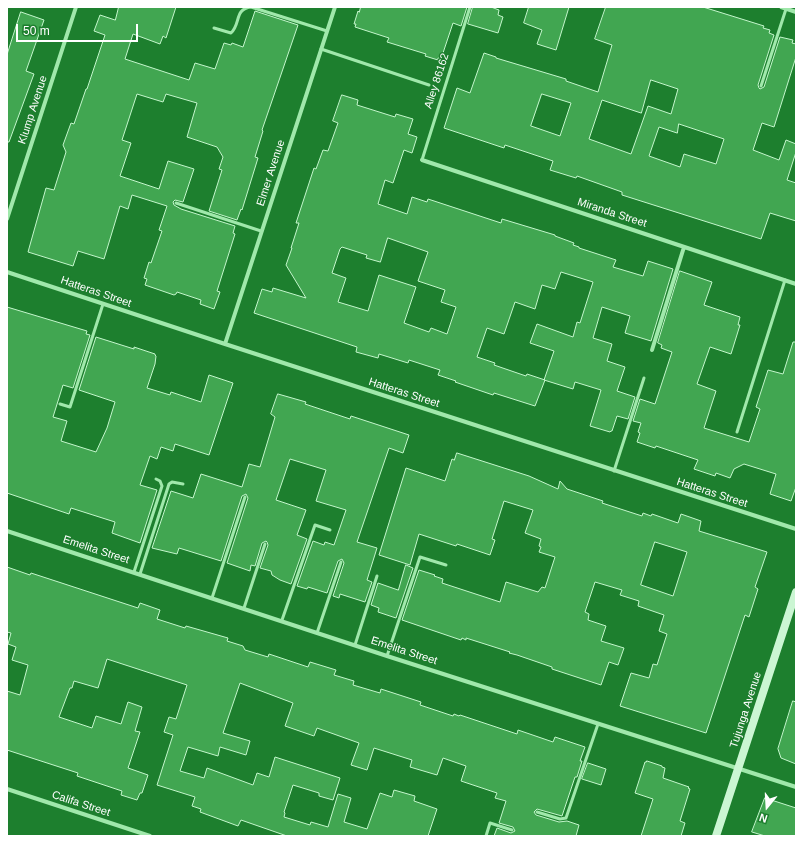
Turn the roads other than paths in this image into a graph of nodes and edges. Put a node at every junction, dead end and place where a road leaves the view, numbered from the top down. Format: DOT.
graph roads {
  1 [pos="76,7"];
  2 [pos="335,7"];
  3 [pos="470,7"];
  4 [pos="781,7"];
  5 [pos="786,9"];
  6 [pos="796,12"];
  7 [pos="214,28"];
  8 [pos="327,31"];
  9 [pos="321,49"];
  10 [pos="429,85"];
  11 [pos="761,86"];
  12 [pos="422,160"];
  13 [pos="176,203"];
  14 [pos="7,219"];
  15 [pos="261,231"];
  16 [pos="684,247"];
  17 [pos="7,272"];
  18 [pos="785,280"];
  19 [pos="796,284"];
  20 [pos="103,304"];
  21 [pos="225,344"];
  22 [pos="652,350"];
  23 [pos="644,378"];
  24 [pos="60,404"];
  25 [pos="737,432"];
  26 [pos="614,471"];
  27 [pos="156,479"];
  28 [pos="183,484"];
  29 [pos="245,497"];
  30 [pos="796,529"];
  31 [pos="330,530"];
  32 [pos="7,531"];
  33 [pos="265,544"];
  34 [pos="341,562"];
  35 [pos="446,565"];
  36 [pos="134,572"];
  37 [pos="140,574"];
  38 [pos="377,576"];
  39 [pos="796,592"];
  40 [pos="212,598"];
  41 [pos="244,608"];
  42 [pos="282,620"];
  43 [pos="317,633"];
  44 [pos="355,645"];
  45 [pos="387,656"];
  46 [pos="598,724"];
  47 [pos="738,768"];
  48 [pos="796,787"];
  49 [pos="7,790"];
  50 [pos="538,812"];
  51 [pos="512,830"];
  52 [pos="150,836"];
  53 [pos="486,836"];
  54 [pos="716,836"];
  1 -- 14 [label="street, Klump Avenue"];
  2 -- 8 [label="street, Elmer Avenue"];
  3 -- 12 [label="lane, Alley 86162"];
  4 -- 5 [label="street"];
  5 -- 6 [label="street"];
  5 -- 11 [label="lane"];
  7 -- 8 [label="lane"];
  8 -- 9 [label="street, Elmer Avenue"];
  9 -- 10 [label="lane"];
  9 -- 15 [label="street, Elmer Avenue"];
  12 -- 16 [label="street, Miranda Street"];
  13 -- 15 [label="lane"];
  15 -- 21 [label="street, Elmer Avenue"];
  16 -- 18 [label="street, Miranda Street"];
  16 -- 22 [label="street"];
  17 -- 20 [label="street, Hatteras Street"];
  18 -- 19 [label="street, Miranda Street"];
  18 -- 25 [label="lane"];
  20 -- 21 [label="street, Hatteras Street"];
  20 -- 24 [label="lane"];
  21 -- 26 [label="street, Hatteras Street"];
  23 -- 26 [label="lane"];
  26 -- 30 [label="street, Hatteras Street"];
  27 -- 36 [label="lane"];
  28 -- 37 [label="lane"];
  29 -- 40 [label="lane"];
  31 -- 42 [label="lane"];
  32 -- 36 [label="street, Emelita Street"];
  33 -- 41 [label="lane"];
  34 -- 43 [label="lane"];
  35 -- 45 [label="lane"];
  36 -- 37 [label="street, Emelita Street"];
  37 -- 40 [label="street, Emelita Street"];
  38 -- 44 [label="lane"];
  39 -- 47 [label="street, Tujunga Avenue"];
  40 -- 41 [label="street, Emelita Street"];
  41 -- 42 [label="street, Emelita Street"];
  42 -- 43 [label="street, Emelita Street"];
  43 -- 44 [label="street, Emelita Street"];
  44 -- 45 [label="street, Emelita Street"];
  45 -- 46 [label="street, Emelita Street"];
  46 -- 47 [label="street, Emelita Street"];
  46 -- 50 [label="lane"];
  47 -- 48 [label="street, Emelita Street"];
  47 -- 54 [label="street, Tujunga Avenue"];
  49 -- 52 [label="street, Califa Street"];
  51 -- 53 [label="lane"];
}
